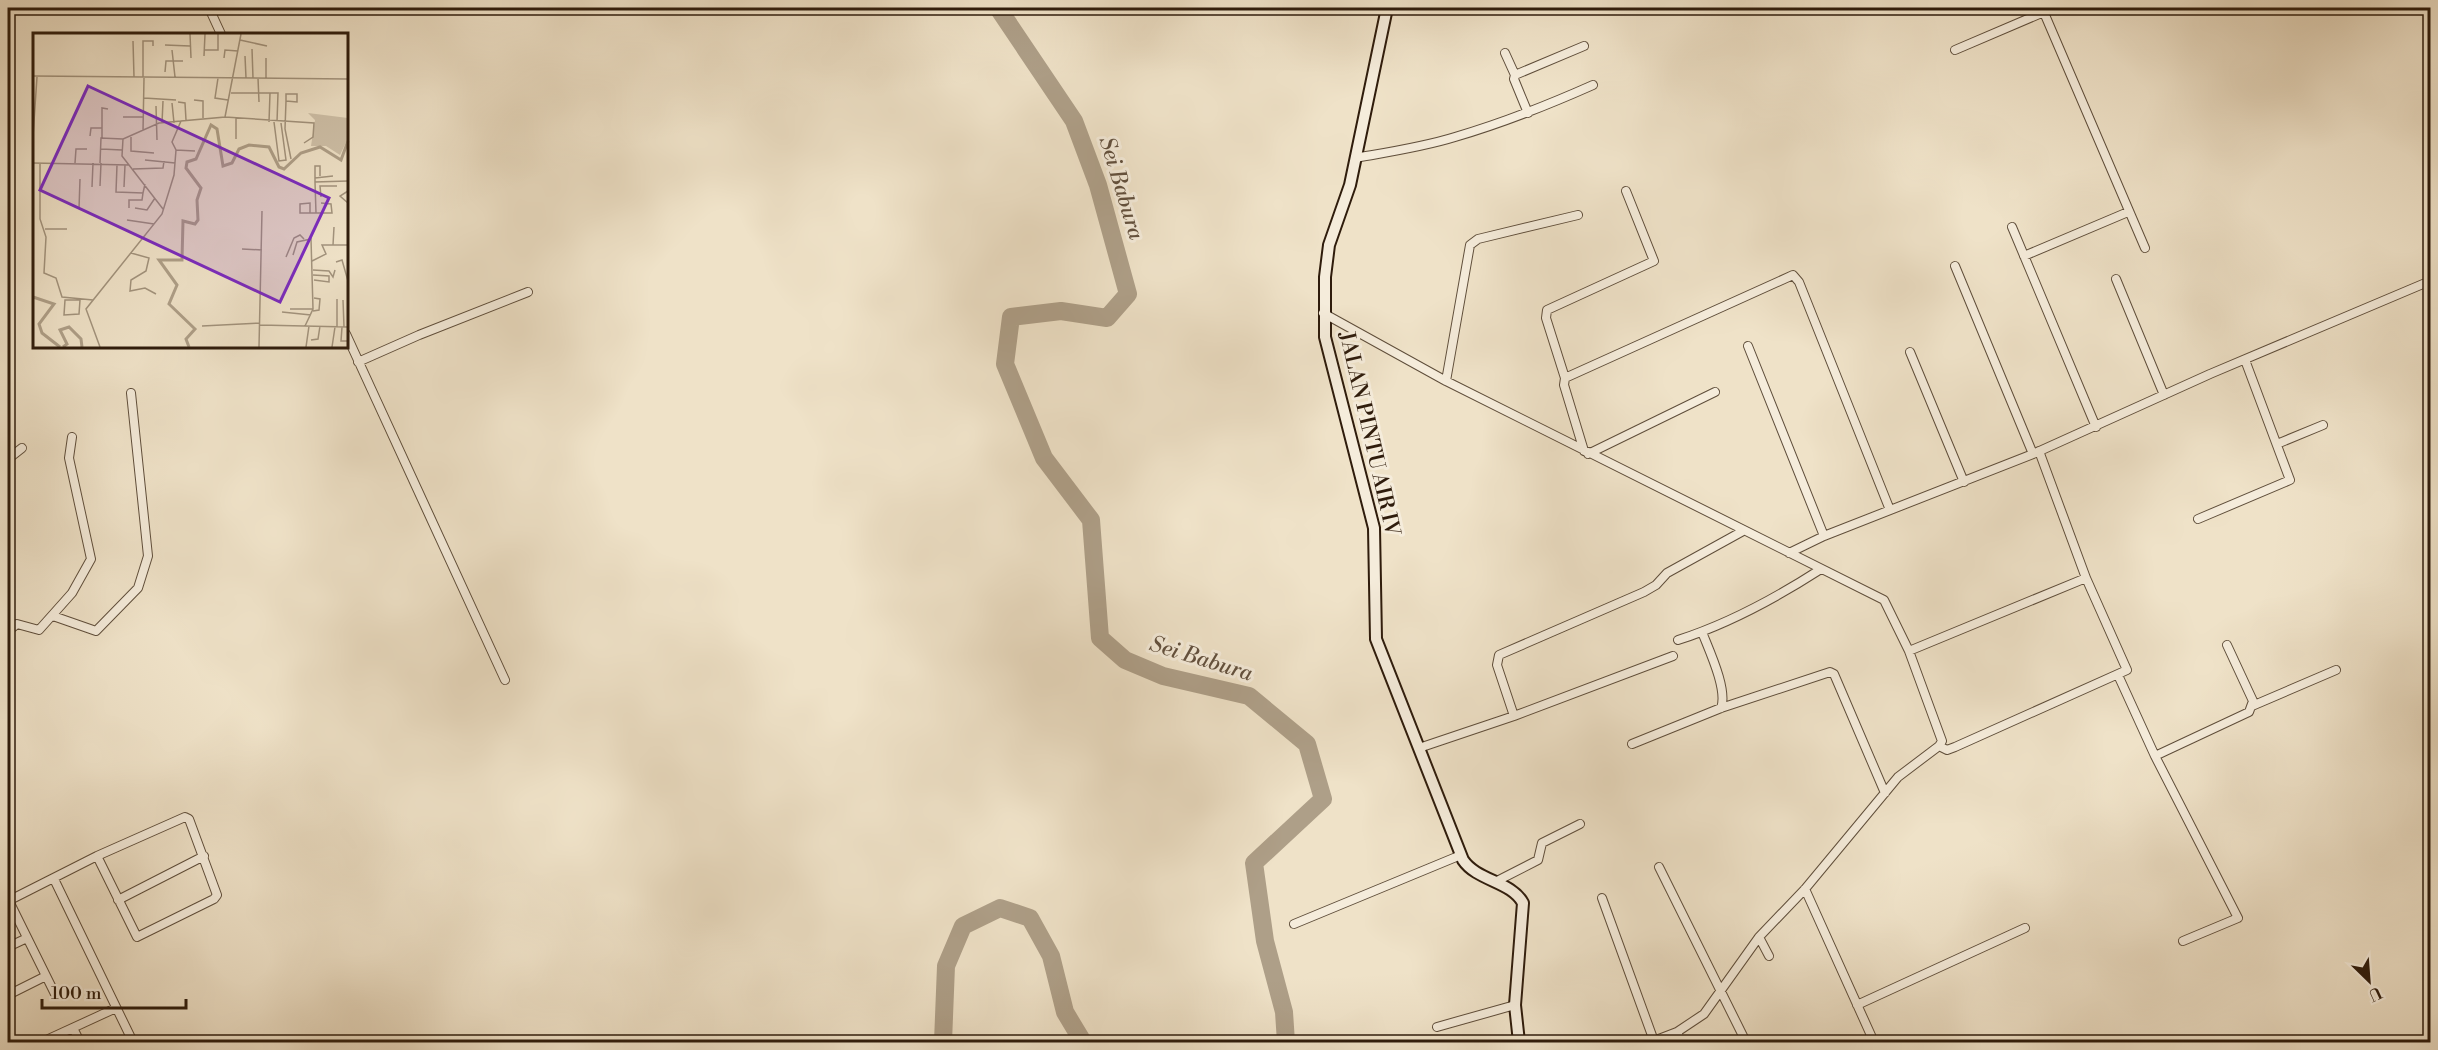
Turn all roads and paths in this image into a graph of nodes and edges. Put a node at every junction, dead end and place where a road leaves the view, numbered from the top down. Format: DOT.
graph roads {
  1 [pos="209,8"];
  2 [pos="1387,8"];
  3 [pos="2043,10"];
  4 [pos="221,33"];
  5 [pos="1584,46"];
  6 [pos="1955,50"];
  7 [pos="1505,53"];
  8 [pos="1515,75"];
  9 [pos="1593,84"];
  10 [pos="1528,113"];
  11 [pos="1355,158"];
  12 [pos="1626,191"];
  13 [pos="2128,212"];
  14 [pos="1578,215"];
  15 [pos="2012,226"];
  16 [pos="2145,248"];
  17 [pos="2024,256"];
  18 [pos="1955,266"];
  19 [pos="2116,279"];
  20 [pos="2430,281"];
  21 [pos="528,292"];
  22 [pos="1323,313"];
  23 [pos="348,339"];
  24 [pos="1748,346"];
  25 [pos="1910,352"];
  26 [pos="2245,360"];
  27 [pos="358,362"];
  28 [pos="1564,378"];
  29 [pos="1446,381"];
  30 [pos="1715,392"];
  31 [pos="131,393"];
  32 [pos="2164,395"];
  33 [pos="2323,425"];
  34 [pos="2096,427"];
  35 [pos="72,437"];
  36 [pos="2277,444"];
  37 [pos="22,448"];
  38 [pos="1586,452"];
  39 [pos="2036,453"];
  40 [pos="8,459"];
  41 [pos="1964,482"];
  42 [pos="1890,510"];
  43 [pos="2198,519"];
  44 [pos="1743,531"];
  45 [pos="1824,536"];
  46 [pos="1788,553"];
  47 [pos="1821,569"];
  48 [pos="2086,578"];
  49 [pos="53,616"];
  50 [pos="8,631"];
  51 [pos="1702,632"];
  52 [pos="1678,640"];
  53 [pos="2227,645"];
  54 [pos="1909,651"];
  55 [pos="1673,656"];
  56 [pos="2336,670"];
  57 [pos="2118,675"];
  58 [pos="505,680"];
  59 [pos="2252,706"];
  60 [pos="1721,708"];
  61 [pos="1515,716"];
  62 [pos="1632,744"];
  63 [pos="1939,746"];
  64 [pos="1419,748"];
  65 [pos="2155,756"];
  66 [pos="1885,793"];
  67 [pos="1580,824"];
  68 [pos="1461,855"];
  69 [pos="97,856"];
  70 [pos="204,856"];
  71 [pos="1659,867"];
  72 [pos="54,879"];
  73 [pos="1495,882"];
  74 [pos="1805,889"];
  75 [pos="1602,898"];
  76 [pos="118,900"];
  77 [pos="8,901"];
  78 [pos="1294,924"];
  79 [pos="2025,928"];
  80 [pos="1759,937"];
  81 [pos="27,938"];
  82 [pos="2183,941"];
  83 [pos="8,946"];
  84 [pos="1768,957"];
  85 [pos="46,976"];
  86 [pos="1719,990"];
  87 [pos="8,995"];
  88 [pos="56,996"];
  89 [pos="1515,1005"];
  90 [pos="1857,1005"];
  91 [pos="116,1008"];
  92 [pos="1437,1027"];
  93 [pos="73,1028"];
  94 [pos="1677,1032"];
  95 [pos="42,1042"];
  96 [pos="80,1042"];
  97 [pos="133,1042"];
  98 [pos="1519,1042"];
  99 [pos="1652,1042"];
  100 [pos="1681,1042"];
  101 [pos="1746,1042"];
  102 [pos="1874,1042"];
  1 -- 4 [label="street"];
  2 -- 11 [label="main road, JALAN PINTU AIR IV"];
  3 -- 6 [label="street"];
  3 -- 13 [label="street"];
  5 -- 8 [label="street"];
  7 -- 8 [label="street"];
  8 -- 10 [label="street"];
  9 -- 10 [label="street"];
  10 -- 11 [label="street"];
  11 -- 22 [label="main road, JALAN PINTU AIR IV"];
  12 -- 28 [label="street"];
  13 -- 16 [label="street"];
  13 -- 17 [label="street"];
  14 -- 29 [label="street"];
  15 -- 17 [label="street"];
  17 -- 34 [label="street"];
  18 -- 39 [label="street"];
  19 -- 32 [label="street"];
  20 -- 26 [label="street"];
  21 -- 27 [label="street"];
  22 -- 29 [label="street"];
  22 -- 64 [label="main road, JALAN PINTU AIR IV"];
  23 -- 27 [label="street"];
  24 -- 45 [label="street"];
  25 -- 41 [label="street"];
  26 -- 32 [label="street"];
  26 -- 36 [label="street"];
  27 -- 58 [label="street"];
  28 -- 38 [label="street"];
  28 -- 42 [label="street"];
  29 -- 38 [label="street"];
  30 -- 38 [label="street"];
  31 -- 49 [label="street"];
  32 -- 34 [label="street"];
  33 -- 36 [label="street"];
  34 -- 39 [label="street"];
  35 -- 49 [label="street"];
  36 -- 43 [label="street"];
  37 -- 40 [label="street"];
  38 -- 44 [label="street"];
  39 -- 41 [label="street"];
  39 -- 48 [label="street"];
  41 -- 42 [label="street"];
  42 -- 45 [label="street"];
  44 -- 46 [label="street"];
  44 -- 61 [label="street"];
  45 -- 46 [label="street"];
  46 -- 47 [label="street"];
  47 -- 51 [label="street"];
  47 -- 54 [label="street"];
  48 -- 54 [label="street"];
  48 -- 57 [label="street"];
  49 -- 50 [label="street"];
  51 -- 52 [label="street"];
  51 -- 60 [label="street"];
  53 -- 59 [label="street"];
  54 -- 63 [label="street"];
  55 -- 61 [label="street"];
  56 -- 59 [label="street"];
  57 -- 63 [label="street"];
  57 -- 65 [label="street"];
  59 -- 65 [label="street"];
  60 -- 62 [label="street"];
  60 -- 66 [label="street"];
  61 -- 64 [label="street"];
  63 -- 66 [label="street"];
  64 -- 68 [label="main road, JALAN PINTU AIR IV"];
  65 -- 82 [label="street"];
  66 -- 74 [label="street"];
  67 -- 73 [label="street"];
  68 -- 73 [label="main road, JALAN PINTU AIR IV"];
  68 -- 78 [label="street"];
  69 -- 70 [label="street"];
  69 -- 72 [label="street"];
  69 -- 76 [label="street"];
  70 -- 76 [label="street"];
  70 -- 76 [label="street"];
  71 -- 86 [label="street"];
  72 -- 77 [label="street"];
  72 -- 91 [label="street"];
  73 -- 89 [label="main road, JALAN PINTU AIR IV"];
  74 -- 80 [label="street"];
  74 -- 90 [label="street"];
  75 -- 99 [label="street"];
  77 -- 81 [label="street"];
  79 -- 90 [label="street"];
  80 -- 84 [label="street"];
  80 -- 86 [label="street"];
  81 -- 83 [label="street"];
  81 -- 85 [label="street"];
  85 -- 87 [label="street"];
  85 -- 88 [label="street"];
  86 -- 94 [label="street"];
  86 -- 101 [label="street"];
  89 -- 92 [label="street"];
  89 -- 98 [label="main road, JALAN PINTU AIR IV"];
  90 -- 102 [label="street"];
  91 -- 93 [label="street"];
  91 -- 97 [label="street"];
  93 -- 95 [label="street"];
  93 -- 96 [label="street"];
  94 -- 99 [label="street"];
  94 -- 100 [label="street"];
}
